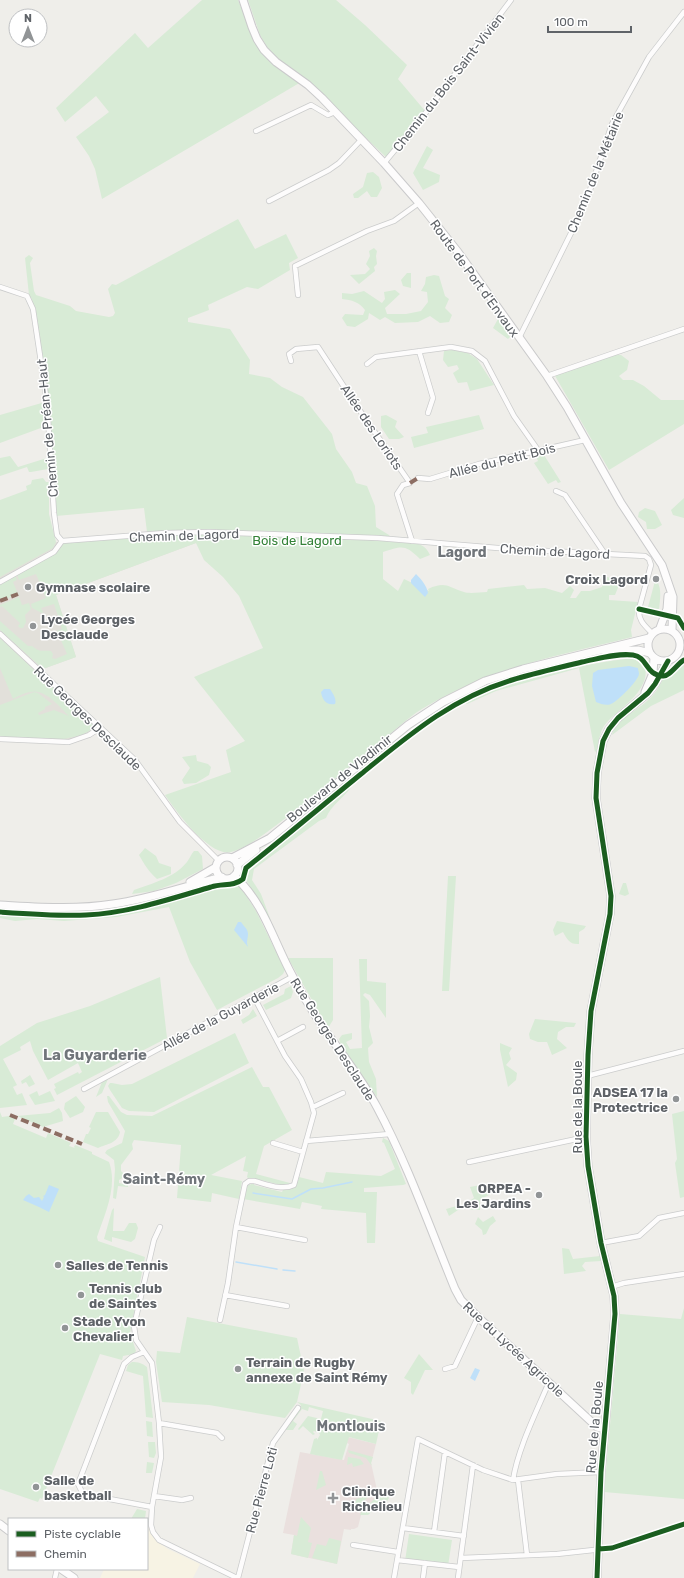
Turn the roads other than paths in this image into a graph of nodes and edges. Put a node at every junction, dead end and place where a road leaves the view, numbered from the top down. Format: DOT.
graph roads {
  1 [pos="243,0"];
  2 [pos="511,0"];
  3 [pos="684,12"];
  4 [pos="335,112"];
  5 [pos="256,131"];
  6 [pos="361,140"];
  7 [pos="384,163"];
  8 [pos="269,201"];
  9 [pos="419,203"];
  10 [pos="0,287"];
  11 [pos="298,295"];
  12 [pos="684,330"];
  13 [pos="519,338"];
  14 [pos="419,351"];
  15 [pos="291,361"];
  16 [pos="367,364"];
  17 [pos="547,376"];
  18 [pos="428,413"];
  19 [pos="585,440"];
  20 [pos="538,450"];
  21 [pos="418,478"];
  22 [pos="556,491"];
  23 [pos="62,541"];
  24 [pos="412,541"];
  25 [pos="605,554"];
  26 [pos="0,582"];
  27 [pos="670,588"];
  28 [pos="660,628"];
  29 [pos="672,630"];
  30 [pos="0,634"];
  31 [pos="650,635"];
  32 [pos="681,638"];
  33 [pos="682,650"];
  34 [pos="591,652"];
  35 [pos="652,655"];
  36 [pos="668,661"];
  37 [pos="637,701"];
  38 [pos="100,728"];
  39 [pos="0,739"];
  40 [pos="270,838"];
  41 [pos="232,858"];
  42 [pos="217,864"];
  43 [pos="237,865"];
  44 [pos="234,876"];
  45 [pos="222,877"];
  46 [pos="179,888"];
  47 [pos="0,905"];
  48 [pos="292,976"];
  49 [pos="254,997"];
  50 [pos="303,1027"];
  51 [pos="277,1041"];
  52 [pos="684,1051"];
  53 [pos="587,1076"];
  54 [pos="84,1089"];
  55 [pos="343,1093"];
  56 [pos="313,1107"];
  57 [pos="390,1134"];
  58 [pos="586,1137"];
  59 [pos="306,1141"];
  60 [pos="273,1143"];
  61 [pos="302,1152"];
  62 [pos="469,1162"];
  63 [pos="413,1186"];
  64 [pos="684,1213"];
  65 [pos="160,1227"];
  66 [pos="236,1227"];
  67 [pos="305,1240"];
  68 [pos="601,1243"];
  69 [pos="684,1274"];
  70 [pos="612,1287"];
  71 [pos="225,1295"];
  72 [pos="287,1306"];
  73 [pos="478,1317"];
  74 [pos="220,1320"];
  75 [pos="144,1352"];
  76 [pos="445,1369"];
  77 [pos="549,1382"];
  78 [pos="298,1408"];
  79 [pos="159,1423"];
  80 [pos="605,1429"];
  81 [pos="222,1438"];
  82 [pos="446,1452"];
  83 [pos="473,1465"];
  84 [pos="601,1472"];
  85 [pos="516,1480"];
  86 [pos="154,1496"];
  87 [pos="191,1498"];
  88 [pos="152,1507"];
  89 [pos="0,1524"];
  90 [pos="684,1524"];
  91 [pos="403,1528"];
  92 [pos="8,1530"];
  93 [pos="434,1532"];
  94 [pos="464,1536"];
  95 [pos="352,1545"];
  96 [pos="598,1549"];
  97 [pos="398,1552"];
  98 [pos="527,1555"];
  99 [pos="461,1558"];
  100 [pos="397,1560"];
  101 [pos="425,1563"];
  102 [pos="459,1568"];
  103 [pos="62,1570"];
  104 [pos="74,1578"];
  105 [pos="238,1578"];
  106 [pos="394,1578"];
  107 [pos="423,1578"];
  108 [pos="458,1578"];
  109 [pos="597,1578"];
  1 -- 4 [label="street, Route de Port d'Envaux"];
  2 -- 7 [label="street, Chemin du Bois Saint-Vivien"];
  3 -- 13 [label="street, Chemin de la Métairie"];
  4 -- 5 [label="street"];
  4 -- 6 [label="street, Route de Port d'Envaux"];
  6 -- 7 [label="street, Route de Port d'Envaux"];
  6 -- 8 [label="street"];
  7 -- 9 [label="street, Route de Port d'Envaux"];
  9 -- 11 [label="street"];
  9 -- 13 [label="street, Route de Port d'Envaux"];
  10 -- 23 [label="street, Chemin de Préan-Haut"];
  12 -- 17 [label="street"];
  13 -- 17 [label="street, Route de Port d'Envaux"];
  14 -- 16 [label="street"];
  14 -- 18 [label="street"];
  14 -- 20 [label="street"];
  15 -- 24 [label="street, Allée des Loriots"];
  17 -- 19 [label="street, Route de Port d'Envaux"];
  19 -- 20 [label="street, Allée du Petit Bois"];
  19 -- 27 [label="street, Route de Port d'Envaux"];
  20 -- 21 [label="street, Allée du Petit Bois"];
  22 -- 25 [label="street"];
  23 -- 24 [label="street, Chemin de Lagord"];
  23 -- 26 [label="street"];
  24 -- 25 [label="street, Chemin de Lagord"];
  25 -- 31 [label="street, Chemin de Lagord"];
  27 -- 28 [label="street"];
  27 -- 29 [label="street, Route de Port d'Envaux"];
  28 -- 29 [label="street"];
  28 -- 31 [label="street"];
  29 -- 32 [label="street"];
  30 -- 38 [label="street, Rue Georges Desclaude"];
  31 -- 34 [label="street, Boulevard de Vladimir"];
  31 -- 35 [label="street"];
  32 -- 33 [label="street"];
  33 -- 36 [label="street"];
  34 -- 35 [label="street, Boulevard de Vladimir"];
  34 -- 40 [label="street, Boulevard de Vladimir"];
  35 -- 36 [label="street"];
  35 -- 37 [label="street, Rue de la Boule"];
  36 -- 37 [label="street, Rue de la Boule"];
  37 -- 53 [label="street, Rue de la Boule"];
  38 -- 39 [label="street"];
  38 -- 42 [label="street, Rue Georges Desclaude"];
  40 -- 41 [label="street, Boulevard de Vladimir"];
  40 -- 43 [label="street"];
  41 -- 42 [label="street"];
  41 -- 43 [label="street"];
  42 -- 45 [label="street"];
  42 -- 46 [label="street"];
  43 -- 44 [label="street"];
  44 -- 45 [label="street"];
  44 -- 48 [label="street, Rue Georges Desclaude"];
  45 -- 46 [label="street"];
  46 -- 47 [label="street"];
  48 -- 49 [label="street, Allée de la Guyarderie"];
  48 -- 57 [label="street, Rue Georges Desclaude"];
  49 -- 51 [label="street"];
  49 -- 54 [label="street, Allée de la Guyarderie"];
  50 -- 51 [label="street"];
  51 -- 56 [label="street"];
  52 -- 53 [label="street"];
  53 -- 58 [label="street, Rue de la Boule"];
  55 -- 56 [label="street"];
  56 -- 59 [label="street"];
  57 -- 59 [label="street"];
  57 -- 63 [label="street, Rue Georges Desclaude"];
  58 -- 62 [label="street"];
  58 -- 68 [label="street, Rue de la Boule"];
  59 -- 61 [label="street"];
  60 -- 61 [label="street"];
  61 -- 66 [label="street"];
  63 -- 73 [label="street, Rue du Lycée Agricole"];
  64 -- 68 [label="street"];
  65 -- 75 [label="street"];
  66 -- 67 [label="street"];
  66 -- 71 [label="street"];
  68 -- 70 [label="street, Rue de la Boule"];
  69 -- 70 [label="street"];
  70 -- 80 [label="street, Rue de la Boule"];
  71 -- 72 [label="street"];
  71 -- 74 [label="street"];
  73 -- 76 [label="street"];
  73 -- 77 [label="street, Rue du Lycée Agricole"];
  75 -- 79 [label="street"];
  75 -- 88 [label="street"];
  77 -- 80 [label="street, Rue du Lycée Agricole"];
  77 -- 85 [label="street"];
  78 -- 105 [label="street, Rue Pierre Loti"];
  79 -- 81 [label="street"];
  79 -- 86 [label="street"];
  80 -- 84 [label="street, Rue de la Boule"];
  82 -- 83 [label="street"];
  82 -- 91 [label="street"];
  82 -- 93 [label="street"];
  83 -- 85 [label="street"];
  83 -- 94 [label="street"];
  84 -- 85 [label="street"];
  84 -- 96 [label="street, Rue de la Boule"];
  85 -- 98 [label="street"];
  86 -- 87 [label="street"];
  86 -- 88 [label="street"];
  88 -- 105 [label="street"];
  89 -- 92 [label="street"];
  90 -- 96 [label="street"];
  91 -- 93 [label="street"];
  91 -- 97 [label="street"];
  93 -- 94 [label="street"];
  94 -- 99 [label="street"];
  95 -- 97 [label="street"];
  96 -- 98 [label="street"];
  96 -- 109 [label="street, Rue de la Boule"];
  97 -- 100 [label="street"];
  98 -- 99 [label="street"];
  99 -- 102 [label="street"];
  100 -- 101 [label="street"];
  100 -- 106 [label="street"];
  101 -- 102 [label="street"];
  101 -- 107 [label="street"];
  102 -- 108 [label="street"];
  103 -- 104 [label="street"];
}
